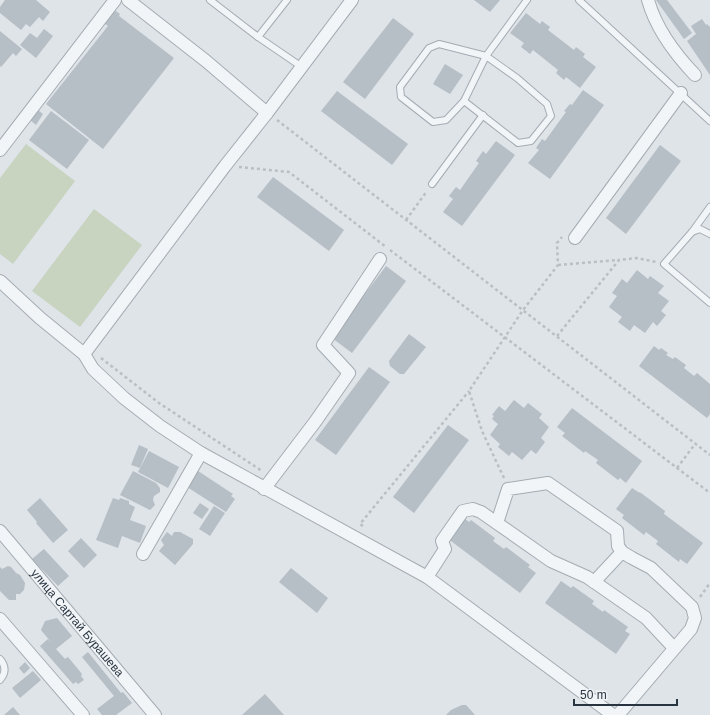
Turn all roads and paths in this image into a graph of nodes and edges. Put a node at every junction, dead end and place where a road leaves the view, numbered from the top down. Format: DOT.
graph roads {
  1 [pos="115,0"];
  2 [pos="129,0"];
  3 [pos="210,0"];
  4 [pos="287,0"];
  5 [pos="352,0"];
  6 [pos="526,0"];
  7 [pos="580,0"];
  8 [pos="648,0"];
  9 [pos="258,37"];
  10 [pos="486,56"];
  11 [pos="302,67"];
  12 [pos="695,75"];
  13 [pos="681,93"];
  14 [pos="464,101"];
  15 [pos="267,113"];
  16 [pos="483,115"];
  17 [pos="710,121"];
  18 [pos="0,150"];
  19 [pos="225,166"];
  20 [pos="432,184"];
  21 [pos="710,207"];
  22 [pos="406,220"];
  23 [pos="692,232"];
  24 [pos="710,234"];
  25 [pos="575,238"];
  26 [pos="380,259"];
  27 [pos="620,260"];
  28 [pos="664,264"];
  29 [pos="558,265"];
  30 [pos="0,281"];
  31 [pos="710,303"];
  32 [pos="523,310"];
  33 [pos="557,336"];
  34 [pos="504,337"];
  35 [pos="86,351"];
  36 [pos="469,390"];
  37 [pos="695,444"];
  38 [pos="201,453"];
  39 [pos="710,455"];
  40 [pos="677,468"];
  41 [pos="272,477"];
  42 [pos="264,489"];
  43 [pos="508,489"];
  44 [pos="710,493"];
  45 [pos="353,521"];
  46 [pos="497,523"];
  47 [pos="360,524"];
  48 [pos="366,528"];
  49 [pos="0,531"];
  50 [pos="622,552"];
  51 [pos="143,554"];
  52 [pos="427,577"];
  53 [pos="594,582"];
  54 [pos="710,583"];
  55 [pos="692,607"];
  56 [pos="0,619"];
  57 [pos="674,648"];
  58 [pos="0,659"];
  59 [pos="0,680"];
  60 [pos="149,713"];
  61 [pos="83,715"];
  62 [pos="613,715"];
  63 [pos="618,715"];
  1 -- 18 [label="street"];
  2 -- 15 [label="street"];
  3 -- 9 [label="lane"];
  4 -- 9 [label="lane"];
  5 -- 11 [label="street"];
  6 -- 10 [label="lane"];
  7 -- 13 [label="lane"];
  8 -- 12 [label="street"];
  9 -- 11 [label="lane"];
  10 -- 14 [label="lane"];
  10 -- 14 [label="lane"];
  10 -- 16 [label="lane"];
  11 -- 15 [label="street"];
  13 -- 17 [label="lane"];
  13 -- 25 [label="street"];
  14 -- 16 [label="lane"];
  15 -- 19 [label="street"];
  15 -- 22 [label="path"];
  16 -- 20 [label="lane"];
  19 -- 34 [label="path"];
  19 -- 35 [label="street"];
  20 -- 22 [label="path"];
  21 -- 23 [label="lane"];
  22 -- 32 [label="path"];
  23 -- 24 [label="lane"];
  23 -- 28 [label="lane"];
  25 -- 29 [label="path"];
  26 -- 41 [label="street"];
  27 -- 28 [label="path"];
  27 -- 29 [label="path"];
  27 -- 33 [label="path"];
  28 -- 31 [label="lane"];
  29 -- 32 [label="path"];
  30 -- 35 [label="street"];
  32 -- 33 [label="path"];
  32 -- 34 [label="path"];
  33 -- 37 [label="path"];
  34 -- 36 [label="path"];
  34 -- 40 [label="path"];
  35 -- 38 [label="street"];
  35 -- 41 [label="path"];
  36 -- 43 [label="path"];
  36 -- 47 [label="path"];
  37 -- 39 [label="path"];
  37 -- 40 [label="path"];
  38 -- 42 [label="street"];
  38 -- 51 [label="street"];
  40 -- 44 [label="path"];
  41 -- 42 [label="street"];
  42 -- 52 [label="street"];
  43 -- 46 [label="street"];
  43 -- 50 [label="street"];
  45 -- 47 [label="path"];
  46 -- 52 [label="street"];
  46 -- 53 [label="street"];
  47 -- 48 [label="path"];
  49 -- 60 [label="street, улица Сартай Бурашева"];
  50 -- 53 [label="street"];
  50 -- 55 [label="street"];
  52 -- 62 [label="street"];
  53 -- 57 [label="street"];
  54 -- 55 [label="path"];
  55 -- 57 [label="street"];
  56 -- 61 [label="street"];
  57 -- 63 [label="street"];
  58 -- 59 [label="lane"];
}
